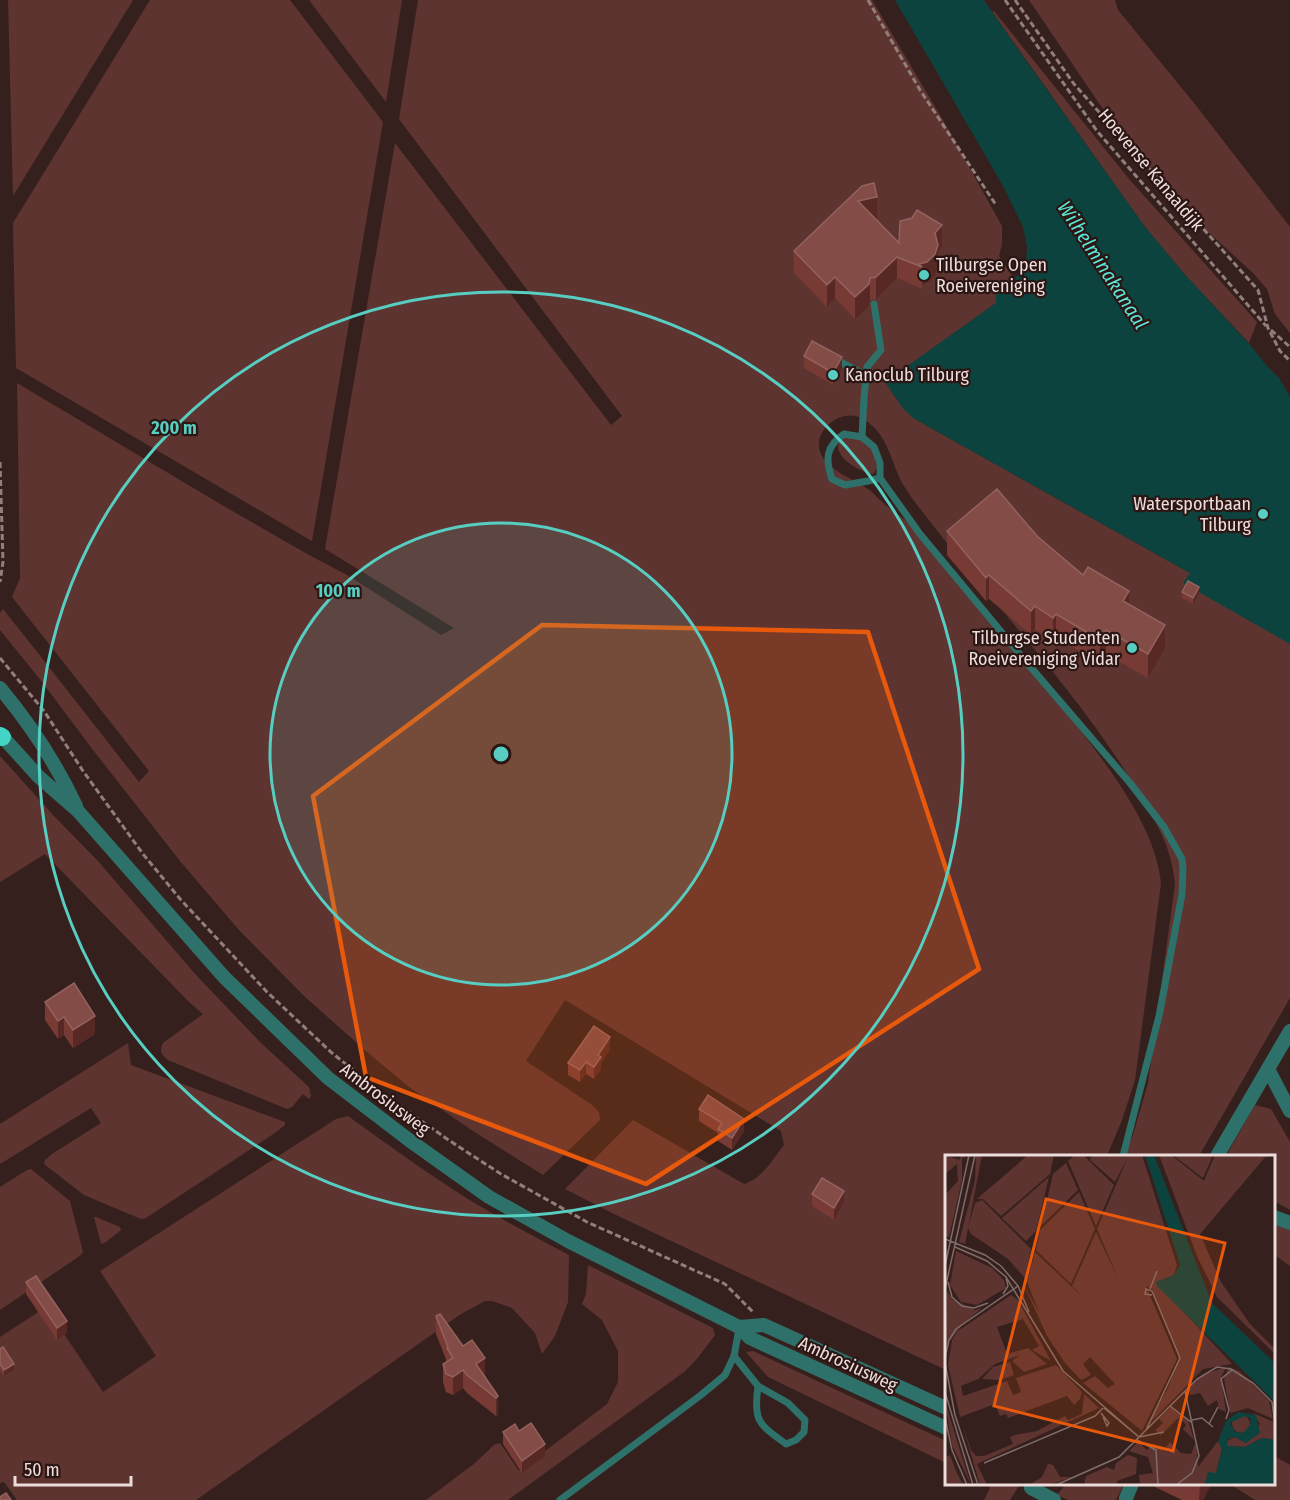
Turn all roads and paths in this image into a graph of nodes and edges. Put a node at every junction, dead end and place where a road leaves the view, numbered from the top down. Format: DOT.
graph roads {
  1 [pos="868,0"];
  2 [pos="1005,0"];
  3 [pos="1015,0"];
  4 [pos="996,205"];
  5 [pos="874,304"];
  6 [pos="1268,328"];
  7 [pos="1290,347"];
  8 [pos="826,354"];
  9 [pos="1290,362"];
  10 [pos="866,375"];
  11 [pos="862,437"];
  12 [pos="0,462"];
  13 [pos="880,478"];
  14 [pos="0,582"];
  15 [pos="0,658"];
  16 [pos="0,688"];
  17 [pos="1,736"];
  18 [pos="78,811"];
  19 [pos="1290,1031"];
  20 [pos="1268,1069"];
  21 [pos="1290,1112"];
  22 [pos="1123,1155"];
  23 [pos="1218,1155"];
  24 [pos="1275,1217"];
  25 [pos="1290,1223"];
  26 [pos="764,1325"];
  27 [pos="739,1327"];
  28 [pos="734,1356"];
  29 [pos="758,1386"];
  30 [pos="945,1408"];
  31 [pos="945,1428"];
  32 [pos="1028,1490"];
  33 [pos="560,1500"];
  34 [pos="1053,1500"];
  1 -- 4 [label="path"];
  2 -- 6 [label="path, Hoevense Kanaaldijk"];
  3 -- 6 [label="path"];
  5 -- 10 [label="lane"];
  6 -- 7 [label="path, Hoevense Kanaaldijk"];
  6 -- 9 [label="path"];
  8 -- 10 [label="lane"];
  10 -- 11 [label="lane"];
  11 -- 13 [label="lane"];
  11 -- 13 [label="lane"];
  12 -- 14 [label="path"];
  13 -- 22 [label="lane"];
  15 -- 26 [label="path"];
  16 -- 18 [label="street, Ambrosiusweg"];
  17 -- 18 [label="street, Ambrosiusweg"];
  18 -- 27 [label="street, Ambrosiusweg"];
  19 -- 20 [label="street"];
  20 -- 21 [label="street"];
  20 -- 23 [label="street"];
  24 -- 25 [label="street"];
  26 -- 27 [label="street, Ambrosiusweg"];
  26 -- 30 [label="street, Ambrosiusweg"];
  27 -- 28 [label="lane"];
  27 -- 31 [label="street, Ambrosiusweg"];
  28 -- 29 [label="lane"];
  28 -- 33 [label="lane"];
  29 -- 29 [label="lane"];
  32 -- 34 [label="street"];
}
